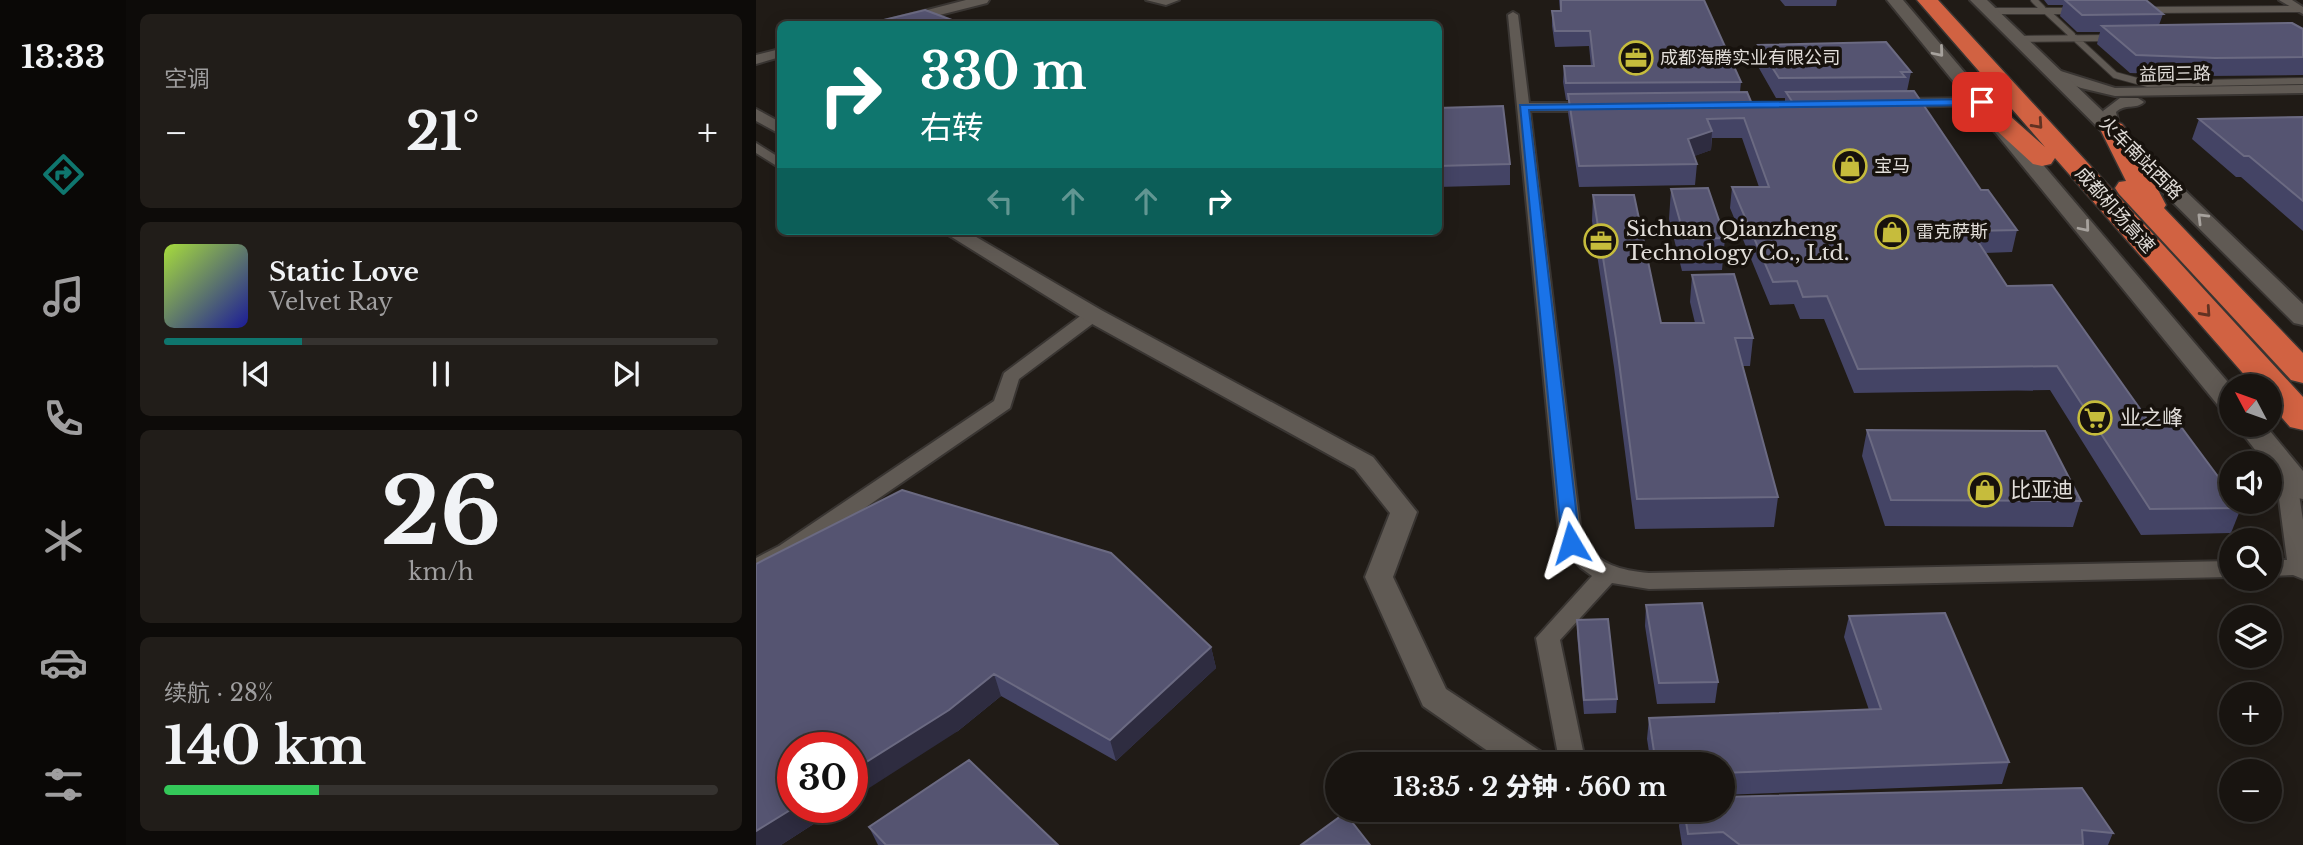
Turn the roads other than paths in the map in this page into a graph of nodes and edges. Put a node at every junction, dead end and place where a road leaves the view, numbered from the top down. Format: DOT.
graph roads {
  1 [pos="982,0"];
  2 [pos="1151,0"];
  3 [pos="1174,0"];
  4 [pos="1895,0"];
  5 [pos="1927,0"];
  6 [pos="1951,0"];
  7 [pos="2034,0"];
  8 [pos="2284,0"];
  9 [pos="1984,5"];
  10 [pos="2044,9"];
  11 [pos="2086,10"];
  12 [pos="2139,10"];
  13 [pos="2301,10"];
  14 [pos="1513,15"];
  15 [pos="902,21"];
  16 [pos="2073,36"];
  17 [pos="2115,38"];
  18 [pos="2018,39"];
  19 [pos="777,54"];
  20 [pos="756,60"];
  21 [pos="2051,72"];
  22 [pos="2303,81"];
  23 [pos="2303,89"];
  24 [pos="2303,99"];
  25 [pos="1885,103"];
  26 [pos="1607,106"];
  27 [pos="1523,107"];
  28 [pos="1987,108"];
  29 [pos="756,114"];
  30 [pos="777,127"];
  31 [pos="2113,129"];
  32 [pos="756,147"];
  33 [pos="777,162"];
  34 [pos="2161,222"];
  35 [pos="959,235"];
  36 [pos="2172,273"];
  37 [pos="1093,315"];
  38 [pos="2303,318"];
  39 [pos="2303,373"];
  40 [pos="2219,388"];
  41 [pos="2303,419"];
  42 [pos="2261,438"];
  43 [pos="2294,479"];
  44 [pos="756,568"];
  45 [pos="2282,568"];
  46 [pos="2219,569"];
  47 [pos="2301,569"];
  48 [pos="1606,576"];
  49 [pos="1515,752"];
  50 [pos="1570,752"];
  1 -- 15 [label="street"];
  2 -- 3 [label="street"];
  4 -- 28 [label="main road, one-way"];
  5 -- 36 [label="highway, 成都机场高速, one-way"];
  6 -- 34 [label="highway, 成都机场高速"];
  7 -- 10 [label="lane"];
  8 -- 13 [label="street"];
  9 -- 10 [label="lane"];
  9 -- 18 [label="main road, 火车南站西路"];
  10 -- 11 [label="lane"];
  10 -- 16 [label="lane"];
  12 -- 13 [label="lane"];
  14 -- 27 [label="street"];
  16 -- 17 [label="lane"];
  16 -- 18 [label="lane"];
  16 -- 22 [label="lane"];
  18 -- 21 [label="main road, 火车南站西路"];
  19 -- 20 [label="street"];
  21 -- 23 [label="street, 益园三路"];
  21 -- 31 [label="main road, 火车南站西路"];
  24 -- 31 [label="street, 益园三路"];
  25 -- 28 [label="street"];
  26 -- 27 [label="street"];
  27 -- 48 [label="street"];
  28 -- 36 [label="highway"];
  28 -- 40 [label="main road, one-way"];
  29 -- 30 [label="street"];
  31 -- 34 [label="highway"];
  38 -- 31 [label="main road, 火车南站西路, one-way"];
  32 -- 33 [label="street"];
  34 -- 39 [label="highway, 成都机场高速"];
  35 -- 37 [label="street"];
  36 -- 41 [label="highway, 成都机场高速, one-way"];
  37 -- 44 [label="street"];
  37 -- 49 [label="street"];
  42 -- 43 [label="main road"];
  43 -- 47 [label="street"];
  45 -- 47 [label="street"];
  46 -- 48 [label="street"];
  48 -- 50 [label="street"];
}
